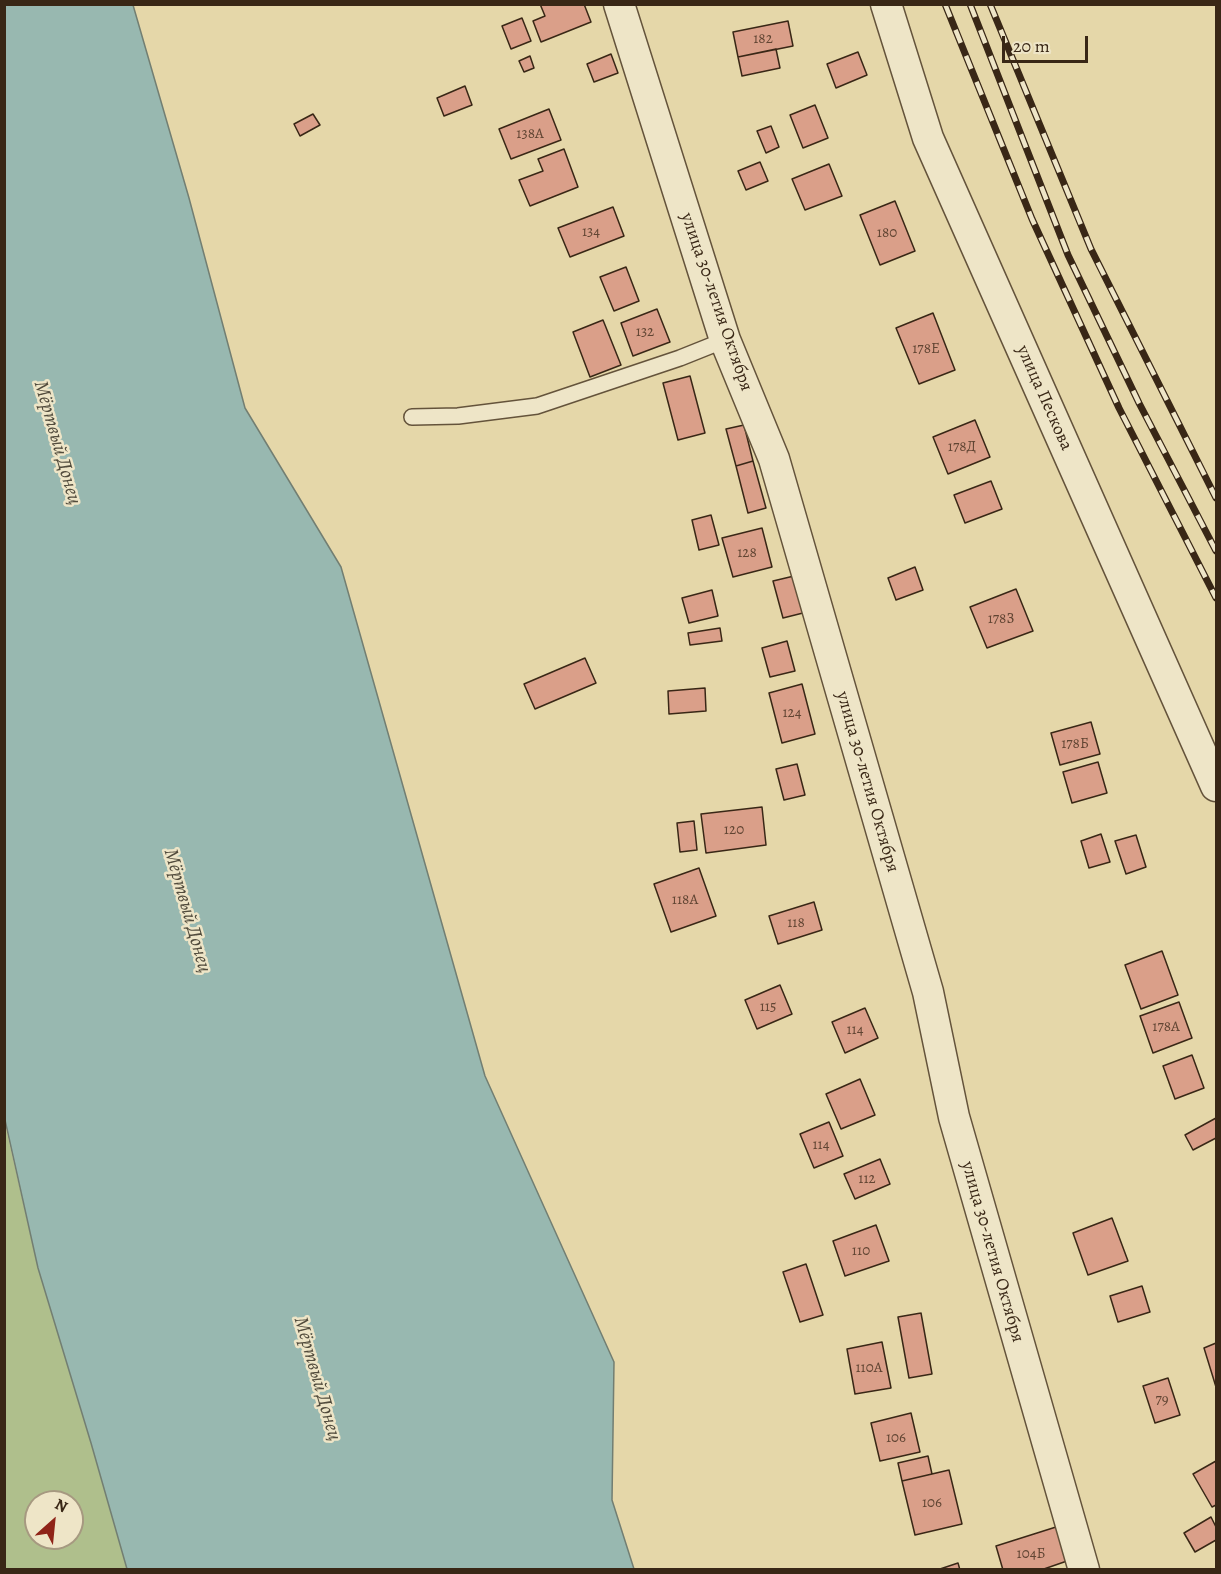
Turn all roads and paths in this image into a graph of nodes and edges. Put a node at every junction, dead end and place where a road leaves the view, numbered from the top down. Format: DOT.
graph roads {
  1 [pos="620,4"];
  2 [pos="886,4"];
  3 [pos="725,340"];
  4 [pos="411,417"];
  5 [pos="1216,786"];
  6 [pos="1084,1569"];
  1 -- 3 [label="street, улица 30-летия Октября"];
  2 -- 5 [label="street, улица Пескова"];
  3 -- 4 [label="lane"];
  3 -- 6 [label="street, улица 30-летия Октября"];
}
